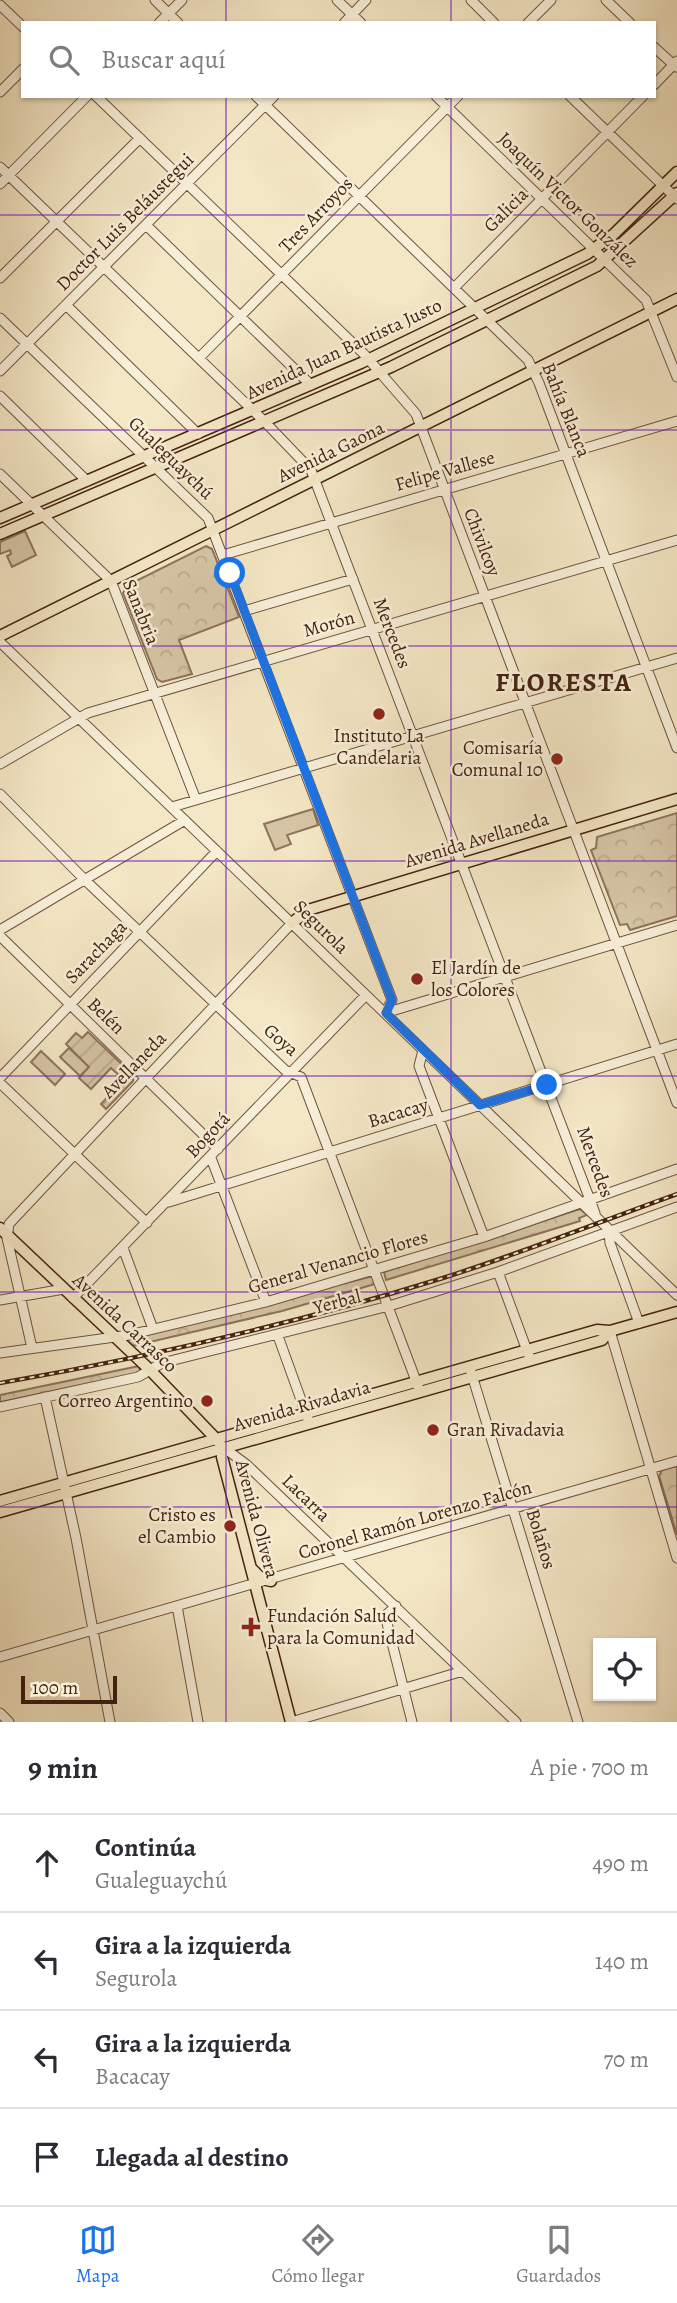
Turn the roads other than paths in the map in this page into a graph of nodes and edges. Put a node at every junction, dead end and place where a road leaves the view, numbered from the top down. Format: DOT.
graph roads {
  1 [pos="155,0"];
  2 [pos="182,0"];
  3 [pos="337,0"];
  4 [pos="366,0"];
  5 [pos="471,0"];
  6 [pos="551,0"];
  7 [pos="606,0"];
  8 [pos="0,5"];
  9 [pos="169,13"];
  10 [pos="352,14"];
  11 [pos="161,21"];
  12 [pos="176,21"];
  13 [pos="346,21"];
  14 [pos="358,21"];
  15 [pos="492,21"];
  16 [pos="530,21"];
  17 [pos="628,21"];
  18 [pos="21,25"];
  19 [pos="656,49"];
  20 [pos="676,65"];
  21 [pos="21,71"];
  22 [pos="656,83"];
  23 [pos="0,92"];
  24 [pos="85,98"];
  25 [pos="98,98"];
  26 [pos="258,98"];
  27 [pos="272,98"];
  28 [pos="438,98"];
  29 [pos="456,98"];
  30 [pos="572,98"];
  31 [pos="641,98"];
  32 [pos="265,106"];
  33 [pos="447,107"];
  34 [pos="608,132"];
  35 [pos="140,138"];
  36 [pos="0,167"];
  37 [pos="677,172"];
  38 [pos="8,175"];
  39 [pos="0,184"];
  40 [pos="187,184"];
  41 [pos="663,185"];
  42 [pos="676,196"];
  43 [pos="359,197"];
  44 [pos="542,199"];
  45 [pos="57,223"];
  46 [pos="146,225"];
  47 [pos="595,250"];
  48 [pos="606,260"];
  49 [pos="104,267"];
  50 [pos="283,274"];
  51 [pos="0,278"];
  52 [pos="454,289"];
  53 [pos="677,299"];
  54 [pos="66,305"];
  55 [pos="474,308"];
  56 [pos="653,311"];
  57 [pos="241,317"];
  58 [pos="0,318"];
  59 [pos="487,319"];
  60 [pos="27,344"];
  61 [pos="199,358"];
  62 [pos="369,359"];
  63 [pos="533,371"];
  64 [pos="0,372"];
  65 [pos="380,372"];
  66 [pos="677,377"];
  67 [pos="310,385"];
  68 [pos="0,396"];
  69 [pos="253,410"];
  70 [pos="264,421"];
  71 [pos="677,421"];
  72 [pos="420,427"];
  73 [pos="198,434"];
  74 [pos="566,454"];
  75 [pos="144,457"];
  76 [pos="155,468"];
  77 [pos="0,474"];
  78 [pos="315,479"];
  79 [pos="87,481"];
  80 [pos="443,490"];
  81 [pos="32,505"];
  82 [pos="43,515"];
  83 [pos="0,518"];
  84 [pos="331,522"];
  85 [pos="213,530"];
  86 [pos="0,534"];
  87 [pos="677,540"];
  88 [pos="223,555"];
  89 [pos="606,561"];
  90 [pos="352,579"];
  91 [pos="111,581"];
  92 [pos="484,597"];
  93 [pos="244,611"];
  94 [pos="373,629"];
  95 [pos="0,636"];
  96 [pos="0,642"];
  97 [pos="677,658"];
  98 [pos="262,661"];
  99 [pos="646,667"];
  100 [pos="154,693"];
  101 [pos="524,703"];
  102 [pos="78,718"];
  103 [pos="412,736"];
  104 [pos="677,748"];
  105 [pos="0,764"];
  106 [pos="304,769"];
  107 [pos="0,794"];
  108 [pos="677,799"];
  109 [pos="196,800"];
  110 [pos="172,807"];
  111 [pos="185,820"];
  112 [pos="573,829"];
  113 [pos="217,851"];
  114 [pos="462,863"];
  115 [pos="85,880"];
  116 [pos="353,897"];
  117 [pos="292,923"];
  118 [pos="677,925"];
  119 [pos="0,930"];
  120 [pos="139,933"];
  121 [pos="0,936"];
  122 [pos="616,944"];
  123 [pos="506,976"];
  124 [pos="366,995"];
  125 [pos="70,1004"];
  126 [pos="216,1005"];
  127 [pos="386,1013"];
  128 [pos="677,1044"];
  129 [pos="422,1050"];
  130 [pos="657,1050"];
  131 [pos="292,1073"];
  132 [pos="146,1079"];
  133 [pos="0,1081"];
  134 [pos="547,1085"];
  135 [pos="677,1103"];
  136 [pos="480,1105"];
  137 [pos="439,1118"];
  138 [pos="218,1149"];
  139 [pos="330,1152"];
  140 [pos="74,1153"];
  141 [pos="211,1158"];
  142 [pos="677,1169"];
  143 [pos="584,1182"];
  144 [pos="221,1186"];
  145 [pos="570,1191"];
  146 [pos="169,1202"];
  147 [pos="587,1202"];
  148 [pos="677,1207"];
  149 [pos="147,1223"];
  150 [pos="2,1232"];
  151 [pos="609,1232"];
  152 [pos="484,1237"];
  153 [pos="123,1248"];
  154 [pos="632,1251"];
  155 [pos="615,1259"];
  156 [pos="376,1271"];
  157 [pos="498,1272"];
  158 [pos="64,1289"];
  159 [pos="677,1295"];
  160 [pos="19,1297"];
  161 [pos="73,1298"];
  162 [pos="0,1300"];
  163 [pos="266,1302"];
  164 [pos="388,1306"];
  165 [pos="677,1312"];
  166 [pos="639,1323"];
  167 [pos="153,1329"];
  168 [pos="611,1331"];
  169 [pos="114,1336"];
  170 [pos="278,1336"];
  171 [pos="32,1348"];
  172 [pos="0,1353"];
  173 [pos="529,1355"];
  174 [pos="150,1370"];
  175 [pos="471,1371"];
  176 [pos="418,1386"];
  177 [pos="45,1397"];
  178 [pos="0,1407"];
  179 [pos="308,1417"];
  180 [pos="220,1443"];
  181 [pos="677,1461"];
  182 [pos="650,1468"];
  183 [pos="65,1487"];
  184 [pos="0,1501"];
  185 [pos="514,1509"];
  186 [pos="0,1512"];
  187 [pos="343,1558"];
  188 [pos="677,1558"];
  189 [pos="249,1566"];
  190 [pos="271,1581"];
  191 [pos="256,1585"];
  192 [pos="177,1606"];
  193 [pos="396,1606"];
  194 [pos="93,1630"];
  195 [pos="0,1657"];
  196 [pos="463,1671"];
  197 [pos="404,1688"];
  198 [pos="0,1713"];
  199 [pos="9,1722"];
  200 [pos="110,1722"];
  201 [pos="198,1722"];
  202 [pos="291,1722"];
  203 [pos="412,1722"];
  204 [pos="516,1722"];
  205 [pos="578,1722"];
  1 -- 9 [label="street"];
  2 -- 9 [label="street"];
  3 -- 10 [label="street"];
  4 -- 10 [label="street"];
  5 -- 15 [label="street"];
  6 -- 16 [label="street"];
  7 -- 17 [label="street"];
  8 -- 18 [label="street"];
  9 -- 11 [label="street"];
  9 -- 12 [label="street"];
  10 -- 13 [label="street"];
  10 -- 14 [label="street"];
  19 -- 20 [label="street"];
  20 -- 22 [label="street"];
  21 -- 23 [label="street"];
  24 -- 38 [label="street"];
  25 -- 35 [label="street, Chivilcoy"];
  26 -- 32 [label="street, Bahía Blanca"];
  27 -- 32 [label="street, Doctor Luis Beláustegui"];
  28 -- 33 [label="street, Joaquín Victor González"];
  29 -- 33 [label="street, Tres Arroyos"];
  30 -- 34 [label="street"];
  31 -- 34 [label="street, Galicia"];
  32 -- 40 [label="street, Doctor Luis Beláustegui"];
  32 -- 43 [label="street, Bahía Blanca"];
  33 -- 43 [label="street, Tres Arroyos"];
  33 -- 44 [label="street, Joaquín Victor González"];
  34 -- 41 [label="street"];
  34 -- 44 [label="street, Galicia"];
  35 -- 40 [label="street, Chivilcoy"];
  35 -- 45 [label="street"];
  36 -- 38 [label="street, Mercedes"];
  37 -- 41 [label="main road, Avenida Juan Bautista Justo"];
  38 -- 39 [label="street"];
  38 -- 45 [label="street, Mercedes"];
  40 -- 46 [label="street, Doctor Luis Beláustegui"];
  40 -- 50 [label="street, Chivilcoy"];
  41 -- 42 [label="street"];
  41 -- 47 [label="main road, Avenida Juan Bautista Justo"];
  42 -- 48 [label="main road, Avenida Juan Bautista Justo"];
  43 -- 50 [label="street, Tres Arroyos"];
  43 -- 52 [label="street, Bahía Blanca"];
  44 -- 47 [label="street, Joaquín Victor González"];
  44 -- 52 [label="street, Galicia"];
  45 -- 49 [label="street, Mercedes"];
  45 -- 51 [label="street"];
  46 -- 49 [label="street, Doctor Luis Beláustegui"];
  46 -- 57 [label="street"];
  47 -- 48 [label="street, Joaquín Victor González"];
  47 -- 55 [label="main road, Avenida Juan Bautista Justo"];
  48 -- 56 [label="street, Joaquín Victor González"];
  48 -- 59 [label="main road, Avenida Juan Bautista Justo"];
  49 -- 54 [label="street, Doctor Luis Beláustegui"];
  49 -- 61 [label="street, Mercedes"];
  50 -- 57 [label="street, Tres Arroyos"];
  50 -- 62 [label="street, Chivilcoy"];
  52 -- 55 [label="street, Bahía Blanca"];
  53 -- 56 [label="main road, Avenida Gaona"];
  54 -- 60 [label="street, Doctor Luis Beláustegui"];
  54 -- 73 [label="street"];
  55 -- 59 [label="street, Bahía Blanca"];
  55 -- 62 [label="main road, Avenida Juan Bautista Justo"];
  56 -- 63 [label="main road, Avenida Gaona"];
  56 -- 66 [label="street, Joaquín Victor González"];
  57 -- 61 [label="street, Tres Arroyos"];
  57 -- 67 [label="street"];
  58 -- 60 [label="street, Gualeguaychú"];
  59 -- 63 [label="street, Bahía Blanca"];
  59 -- 65 [label="main road, Avenida Juan Bautista Justo"];
  60 -- 64 [label="street, Doctor Luis Beláustegui"];
  60 -- 75 [label="street, Gualeguaychú"];
  61 -- 69 [label="street, Mercedes"];
  62 -- 65 [label="street, Chivilcoy"];
  62 -- 67 [label="main road, Avenida Juan Bautista Justo"];
  63 -- 72 [label="main road, Avenida Gaona"];
  63 -- 74 [label="street, Bahía Blanca"];
  65 -- 70 [label="main road, Avenida Juan Bautista Justo"];
  65 -- 72 [label="street, Chivilcoy"];
  67 -- 69 [label="main road, Avenida Juan Bautista Justo"];
  68 -- 79 [label="street"];
  69 -- 70 [label="street, Mercedes"];
  69 -- 73 [label="main road, Avenida Juan Bautista Justo"];
  70 -- 76 [label="main road, Avenida Juan Bautista Justo"];
  70 -- 78 [label="street, Mercedes"];
  71 -- 74 [label="street, Felipe Vallese"];
  72 -- 78 [label="main road, Avenida Gaona"];
  72 -- 80 [label="street, Chivilcoy"];
  73 -- 75 [label="main road, Avenida Juan Bautista Justo"];
  74 -- 80 [label="street, Felipe Vallese"];
  74 -- 89 [label="street, Bahía Blanca"];
  75 -- 76 [label="street, Gualeguaychú"];
  75 -- 79 [label="main road, Avenida Juan Bautista Justo"];
  76 -- 82 [label="main road, Avenida Juan Bautista Justo"];
  76 -- 85 [label="street, Gualeguaychú"];
  77 -- 81 [label="street, Sanabria"];
  78 -- 84 [label="street, Mercedes"];
  78 -- 85 [label="main road, Avenida Gaona"];
  79 -- 81 [label="main road, Avenida Juan Bautista Justo"];
  80 -- 84 [label="street, Felipe Vallese"];
  80 -- 92 [label="street, Chivilcoy"];
  81 -- 82 [label="street, Sanabria"];
  81 -- 83 [label="main road, Avenida Juan Bautista Justo"];
  82 -- 86 [label="main road, Avenida Juan Bautista Justo"];
  82 -- 91 [label="street, Sanabria"];
  84 -- 88 [label="street, Felipe Vallese"];
  84 -- 90 [label="street, Mercedes"];
  85 -- 88 [label="street, Gualeguaychú"];
  85 -- 91 [label="main road, Avenida Gaona"];
  87 -- 89 [label="street, Morón"];
  88 -- 93 [label="street, Gualeguaychú"];
  89 -- 92 [label="street, Morón"];
  89 -- 99 [label="street, Bahía Blanca"];
  90 -- 93 [label="street"];
  90 -- 94 [label="street, Mercedes"];
  91 -- 95 [label="main road, Avenida Gaona"];
  91 -- 100 [label="street, Sanabria"];
  92 -- 94 [label="street, Morón"];
  92 -- 101 [label="street, Chivilcoy"];
  93 -- 98 [label="street, Gualeguaychú"];
  94 -- 98 [label="street, Morón"];
  94 -- 103 [label="street, Mercedes"];
  96 -- 102 [label="street, Segurola"];
  97 -- 99 [label="street"];
  98 -- 100 [label="street, Morón"];
  98 -- 106 [label="street, Gualeguaychú"];
  99 -- 101 [label="street"];
  99 -- 104 [label="street, Bahía Blanca"];
  100 -- 102 [label="street, Morón"];
  100 -- 109 [label="street, Sanabria"];
  101 -- 103 [label="street"];
  101 -- 112 [label="street, Chivilcoy"];
  102 -- 105 [label="street, Morón"];
  102 -- 110 [label="street, Segurola"];
  103 -- 106 [label="street"];
  103 -- 114 [label="street, Mercedes"];
  106 -- 109 [label="street"];
  106 -- 116 [label="street, Gualeguaychú"];
  107 -- 115 [label="street, Goya"];
  108 -- 112 [label="main road, Avenida Avellaneda"];
  109 -- 110 [label="street"];
  110 -- 111 [label="street, Segurola"];
  111 -- 113 [label="street, Segurola"];
  111 -- 115 [label="street"];
  112 -- 114 [label="main road, Avenida Avellaneda"];
  112 -- 122 [label="street, Chivilcoy"];
  113 -- 117 [label="street, Segurola"];
  113 -- 120 [label="street, Sarachaga"];
  114 -- 116 [label="main road, Avenida Avellaneda"];
  114 -- 123 [label="street, Mercedes"];
  115 -- 119 [label="street"];
  115 -- 120 [label="street, Goya"];
  116 -- 117 [label="main road, Avenida Avellaneda"];
  116 -- 127 [label="street, Gualeguaychú"];
  117 -- 124 [label="street, Segurola"];
  117 -- 126 [label="street, Avellaneda"];
  118 -- 122 [label="street"];
  120 -- 125 [label="street, Sarachaga"];
  120 -- 126 [label="street, Goya"];
  121 -- 125 [label="street, Belén"];
  122 -- 123 [label="street"];
  122 -- 130 [label="street, Chivilcoy"];
  123 -- 127 [label="street"];
  123 -- 134 [label="street, Mercedes"];
  124 -- 127 [label="street, Segurola"];
  124 -- 131 [label="street, Bogotá"];
  125 -- 132 [label="street, Belén"];
  125 -- 133 [label="street, Sarachaga"];
  126 -- 131 [label="street, Goya"];
  126 -- 132 [label="street, Avellaneda"];
  127 -- 129 [label="street, Segurola"];
  128 -- 130 [label="street, Bacacay"];
  129 -- 136 [label="street, Segurola"];
  129 -- 137 [label="street"];
  130 -- 134 [label="street, Bacacay"];
  130 -- 135 [label="street, Chivilcoy"];
  131 -- 138 [label="street, Bogotá"];
  131 -- 139 [label="street, Goya"];
  132 -- 138 [label="street, Belén"];
  132 -- 140 [label="street, Avellaneda"];
  133 -- 140 [label="street"];
  134 -- 136 [label="street, Bacacay"];
  134 -- 143 [label="street, Mercedes"];
  136 -- 137 [label="street, Bacacay"];
  136 -- 145 [label="street, Segurola"];
  137 -- 139 [label="street, Bacacay"];
  137 -- 152 [label="street"];
  138 -- 141 [label="street, Bogotá"];
  139 -- 144 [label="street, Bacacay"];
  139 -- 156 [label="street, Goya"];
  140 -- 149 [label="street"];
  140 -- 150 [label="street, Avellaneda"];
  141 -- 144 [label="street"];
  141 -- 146 [label="street, Bogotá"];
  142 -- 147 [label="street, General Venancio Flores"];
  143 -- 145 [label="street"];
  143 -- 147 [label="street, Mercedes"];
  144 -- 146 [label="street, Bacacay"];
  144 -- 163 [label="street"];
  145 -- 147 [label="street, Segurola"];
  146 -- 149 [label="street, Bogotá"];
  147 -- 151 [label="street, Mercedes"];
  147 -- 152 [label="street, General Venancio Flores"];
  148 -- 151 [label="street, Yerbal"];
  149 -- 153 [label="street, Bogotá"];
  150 -- 158 [label="main road, Avenida Carrasco"];
  150 -- 160 [label="street"];
  151 -- 154 [label="street"];
  151 -- 155 [label="street"];
  151 -- 157 [label="street, Yerbal"];
  152 -- 156 [label="street, General Venancio Flores"];
  153 -- 161 [label="street, Bogotá"];
  153 -- 167 [label="street"];
  154 -- 155 [label="street"];
  154 -- 159 [label="street"];
  155 -- 166 [label="street"];
  156 -- 163 [label="street, General Venancio Flores"];
  156 -- 164 [label="street, Goya"];
  157 -- 164 [label="street, Yerbal"];
  157 -- 173 [label="street"];
  158 -- 160 [label="street"];
  158 -- 161 [label="main road, Avenida Carrasco"];
  160 -- 162 [label="street"];
  160 -- 171 [label="street"];
  161 -- 169 [label="main road, Avenida Carrasco"];
  163 -- 167 [label="street, General Venancio Flores"];
  164 -- 170 [label="street, Yerbal"];
  164 -- 176 [label="street, Goya"];
  165 -- 166 [label="main road, Avenida Rivadavia"];
  166 -- 168 [label="main road, Avenida Rivadavia"];
  167 -- 169 [label="street, General Venancio Flores"];
  168 -- 173 [label="main road, Avenida Rivadavia"];
  168 -- 182 [label="street"];
  169 -- 171 [label="street, General Venancio Flores"];
  169 -- 174 [label="main road, Avenida Carrasco"];
  170 -- 174 [label="street, Yerbal"];
  170 -- 179 [label="street"];
  171 -- 172 [label="street, General Venancio Flores"];
  173 -- 175 [label="main road, Avenida Rivadavia"];
  174 -- 177 [label="street, Yerbal"];
  174 -- 180 [label="main road, Avenida Carrasco"];
  175 -- 176 [label="main road, Avenida Rivadavia"];
  175 -- 185 [label="street, Bolaños"];
  176 -- 179 [label="main road, Avenida Rivadavia"];
  177 -- 178 [label="street, Yerbal"];
  177 -- 183 [label="street"];
  179 -- 180 [label="main road, Avenida Rivadavia"];
  180 -- 183 [label="main road, Avenida Rivadavia"];
  180 -- 187 [label="street, Lacarra"];
  180 -- 189 [label="main road, Avenida Olivera"];
  181 -- 182 [label="street, Coronel Ramón Lorenzo Falcón"];
  182 -- 185 [label="street, Coronel Ramón Lorenzo Falcón"];
  182 -- 188 [label="street"];
  183 -- 184 [label="main road, Avenida Rivadavia"];
  183 -- 186 [label="main road, Avenida Rivadavia"];
  183 -- 194 [label="street"];
  185 -- 187 [label="street, Coronel Ramón Lorenzo Falcón"];
  185 -- 205 [label="street, Bolaños"];
  187 -- 190 [label="street, Coronel Ramón Lorenzo Falcón"];
  187 -- 193 [label="street, Lacarra"];
  189 -- 190 [label="main road"];
  189 -- 191 [label="main road, Avenida Olivera"];
  190 -- 191 [label="street, Coronel Ramón Lorenzo Falcón"];
  191 -- 192 [label="street, Coronel Ramón Lorenzo Falcón"];
  191 -- 202 [label="main road, Avenida Olivera"];
  192 -- 194 [label="street, Coronel Ramón Lorenzo Falcón"];
  192 -- 201 [label="street"];
  193 -- 196 [label="street, Lacarra"];
  193 -- 197 [label="street"];
  194 -- 195 [label="street, Coronel Ramón Lorenzo Falcón"];
  194 -- 200 [label="street"];
  196 -- 197 [label="street"];
  196 -- 204 [label="street, Lacarra"];
  197 -- 202 [label="street"];
  197 -- 203 [label="street"];
  198 -- 199 [label="street"];
}
